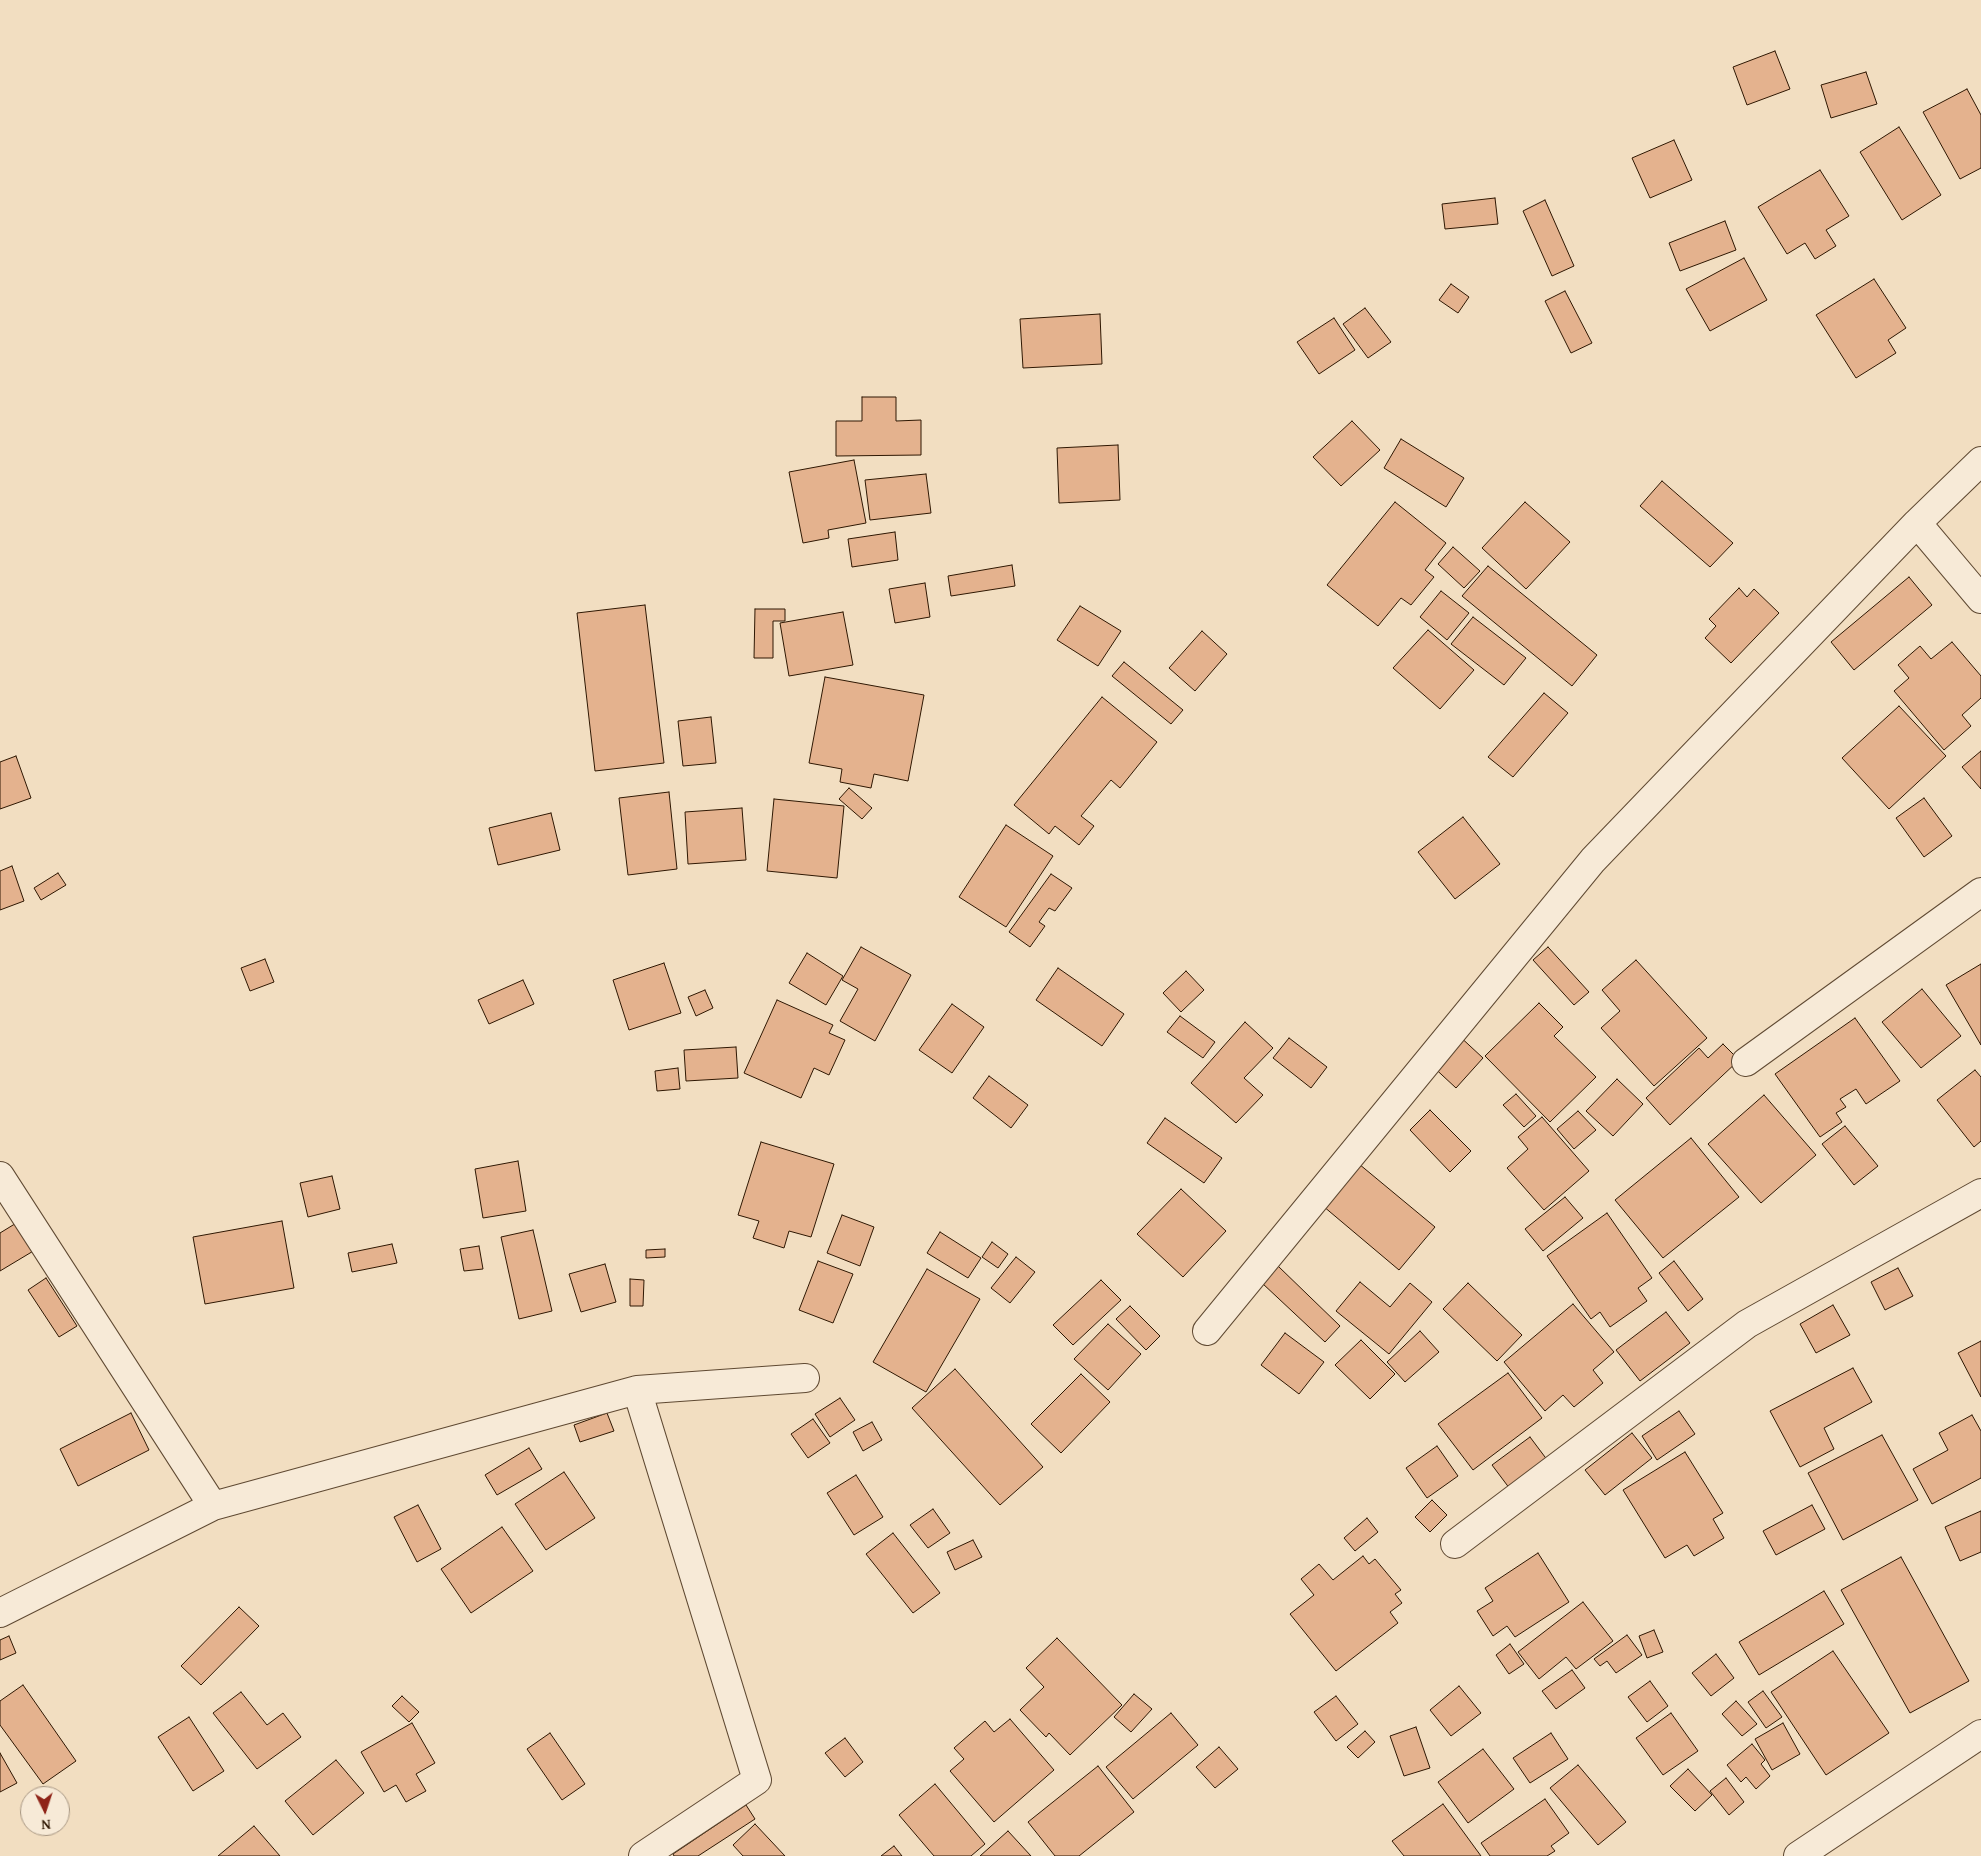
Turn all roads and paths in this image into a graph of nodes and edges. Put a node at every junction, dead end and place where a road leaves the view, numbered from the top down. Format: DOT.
graph roads {
  1 [pos="1981,461"];
  2 [pos="1917,523"];
  3 [pos="1981,599"];
  4 [pos="1981,892"];
  5 [pos="1746,1062"];
  6 [pos="0,1176"];
  7 [pos="1981,1193"];
  8 [pos="1207,1331"];
  9 [pos="805,1378"];
  10 [pos="637,1390"];
  11 [pos="213,1506"];
  12 [pos="1455,1544"];
  13 [pos="0,1613"];
  14 [pos="1981,1734"];
  15 [pos="643,1856"];
  16 [pos="1798,1856"];
  1 -- 2 [label="street"];
  2 -- 3 [label="street"];
  2 -- 8 [label="street"];
  4 -- 5 [label="street"];
  6 -- 11 [label="street"];
  7 -- 12 [label="street"];
  9 -- 10 [label="street"];
  10 -- 11 [label="street"];
  10 -- 15 [label="street"];
  11 -- 13 [label="street"];
  14 -- 16 [label="street"];
}
